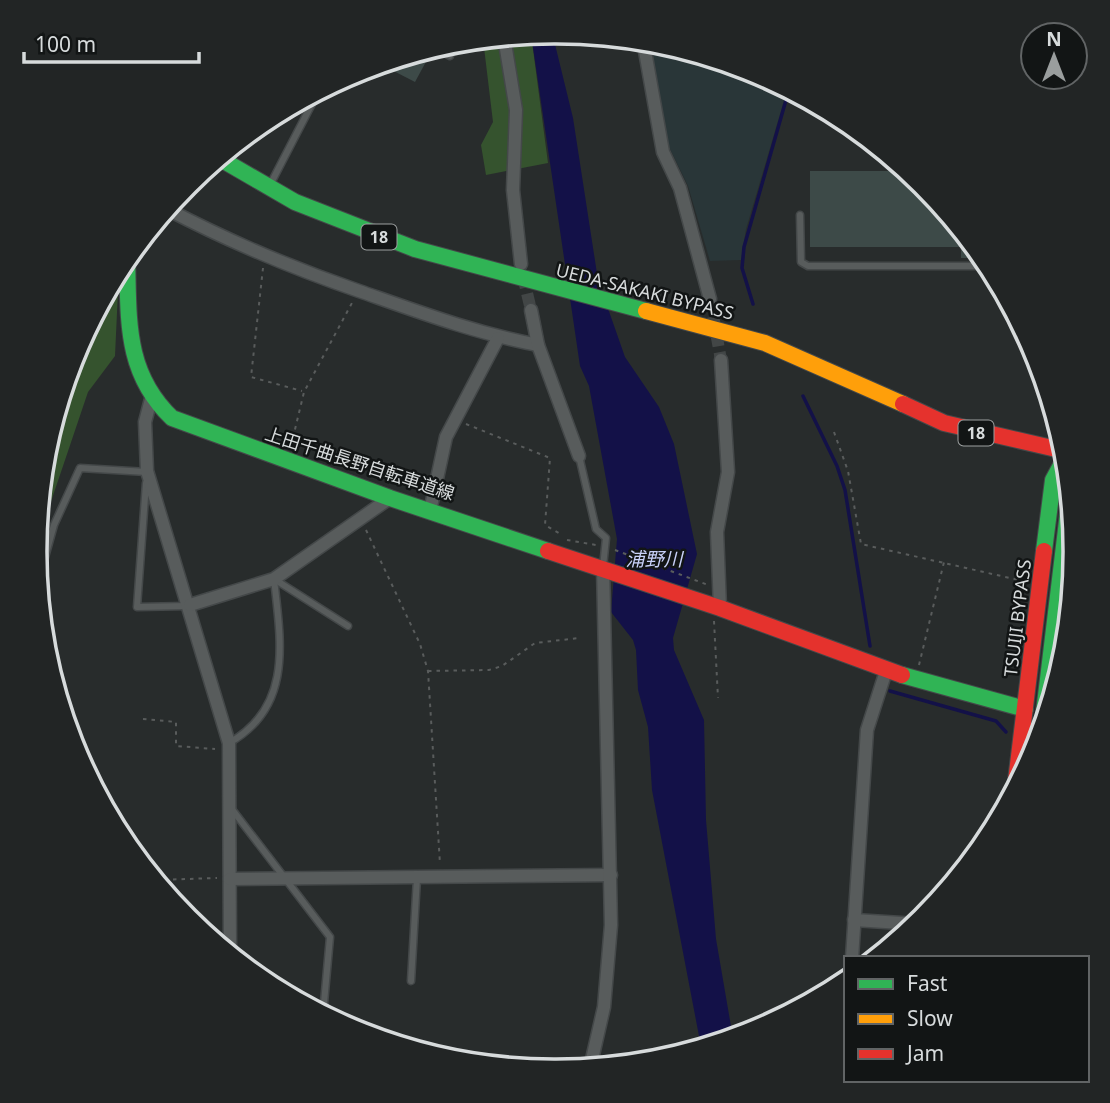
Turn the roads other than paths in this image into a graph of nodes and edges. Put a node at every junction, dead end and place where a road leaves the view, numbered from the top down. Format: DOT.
graph roads {
  1 [pos="505,47"];
  2 [pos="645,52"];
  3 [pos="311,107"];
  4 [pos="228,163"];
  5 [pos="269,188"];
  6 [pos="176,214"];
  7 [pos="800,215"];
  8 [pos="520,264"];
  9 [pos="974,265"];
  10 [pos="128,277"];
  11 [pos="710,299"];
  12 [pos="531,310"];
  13 [pos="498,338"];
  14 [pos="538,345"];
  15 [pos="721,360"];
  16 [pos="151,399"];
  17 [pos="1052,450"];
  18 [pos="579,456"];
  19 [pos="147,471"];
  20 [pos="1056,473"];
  21 [pos="390,498"];
  22 [pos="430,511"];
  23 [pos="47,549"];
  24 [pos="1063,555"];
  25 [pos="606,568"];
  26 [pos="274,579"];
  27 [pos="190,605"];
  28 [pos="713,606"];
  29 [pos="348,626"];
  30 [pos="1050,664"];
  31 [pos="886,671"];
  32 [pos="1026,709"];
  33 [pos="229,746"];
  34 [pos="1020,755"];
  35 [pos="229,806"];
  36 [pos="611,875"];
  37 [pos="417,878"];
  38 [pos="230,879"];
  39 [pos="285,880"];
  40 [pos="854,920"];
  41 [pos="901,923"];
  42 [pos="230,941"];
  43 [pos="852,956"];
  44 [pos="411,981"];
  45 [pos="324,1004"];
  46 [pos="592,1058"];
  1 -- 8 [label="street"];
  2 -- 11 [label="street"];
  3 -- 5 [label="lane"];
  4 -- 5 [label="main road, UEDA-SAKAKI BYPASS / 18"];
  5 -- 17 [label="main road, UEDA-SAKAKI BYPASS / 18"];
  6 -- 13 [label="street"];
  7 -- 9 [label="lane"];
  10 -- 16 [label="main road"];
  12 -- 14 [label="street"];
  13 -- 14 [label="street"];
  13 -- 22 [label="street"];
  14 -- 18 [label="street"];
  15 -- 28 [label="street"];
  16 -- 19 [label="street"];
  16 -- 21 [label="main road"];
  18 -- 25 [label="lane"];
  19 -- 23 [label="lane"];
  19 -- 27 [label="street"];
  19 -- 27 [label="lane"];
  20 -- 32 [label="main road, TSUIJI BYPASS"];
  21 -- 22 [label="main road"];
  21 -- 26 [label="street"];
  22 -- 25 [label="main road"];
  24 -- 30 [label="main road"];
  25 -- 28 [label="main road"];
  25 -- 36 [label="street"];
  26 -- 27 [label="street"];
  26 -- 29 [label="lane"];
  26 -- 33 [label="lane"];
  27 -- 33 [label="street"];
  28 -- 31 [label="main road"];
  31 -- 32 [label="main road"];
  31 -- 40 [label="street"];
  32 -- 34 [label="main road, TSUIJI BYPASS"];
  33 -- 35 [label="street"];
  35 -- 38 [label="street"];
  35 -- 39 [label="lane"];
  36 -- 37 [label="street"];
  36 -- 46 [label="street"];
  37 -- 39 [label="street"];
  37 -- 44 [label="lane"];
  38 -- 39 [label="street"];
  38 -- 42 [label="street"];
  39 -- 45 [label="lane"];
  40 -- 41 [label="street"];
  40 -- 43 [label="street"];
}
